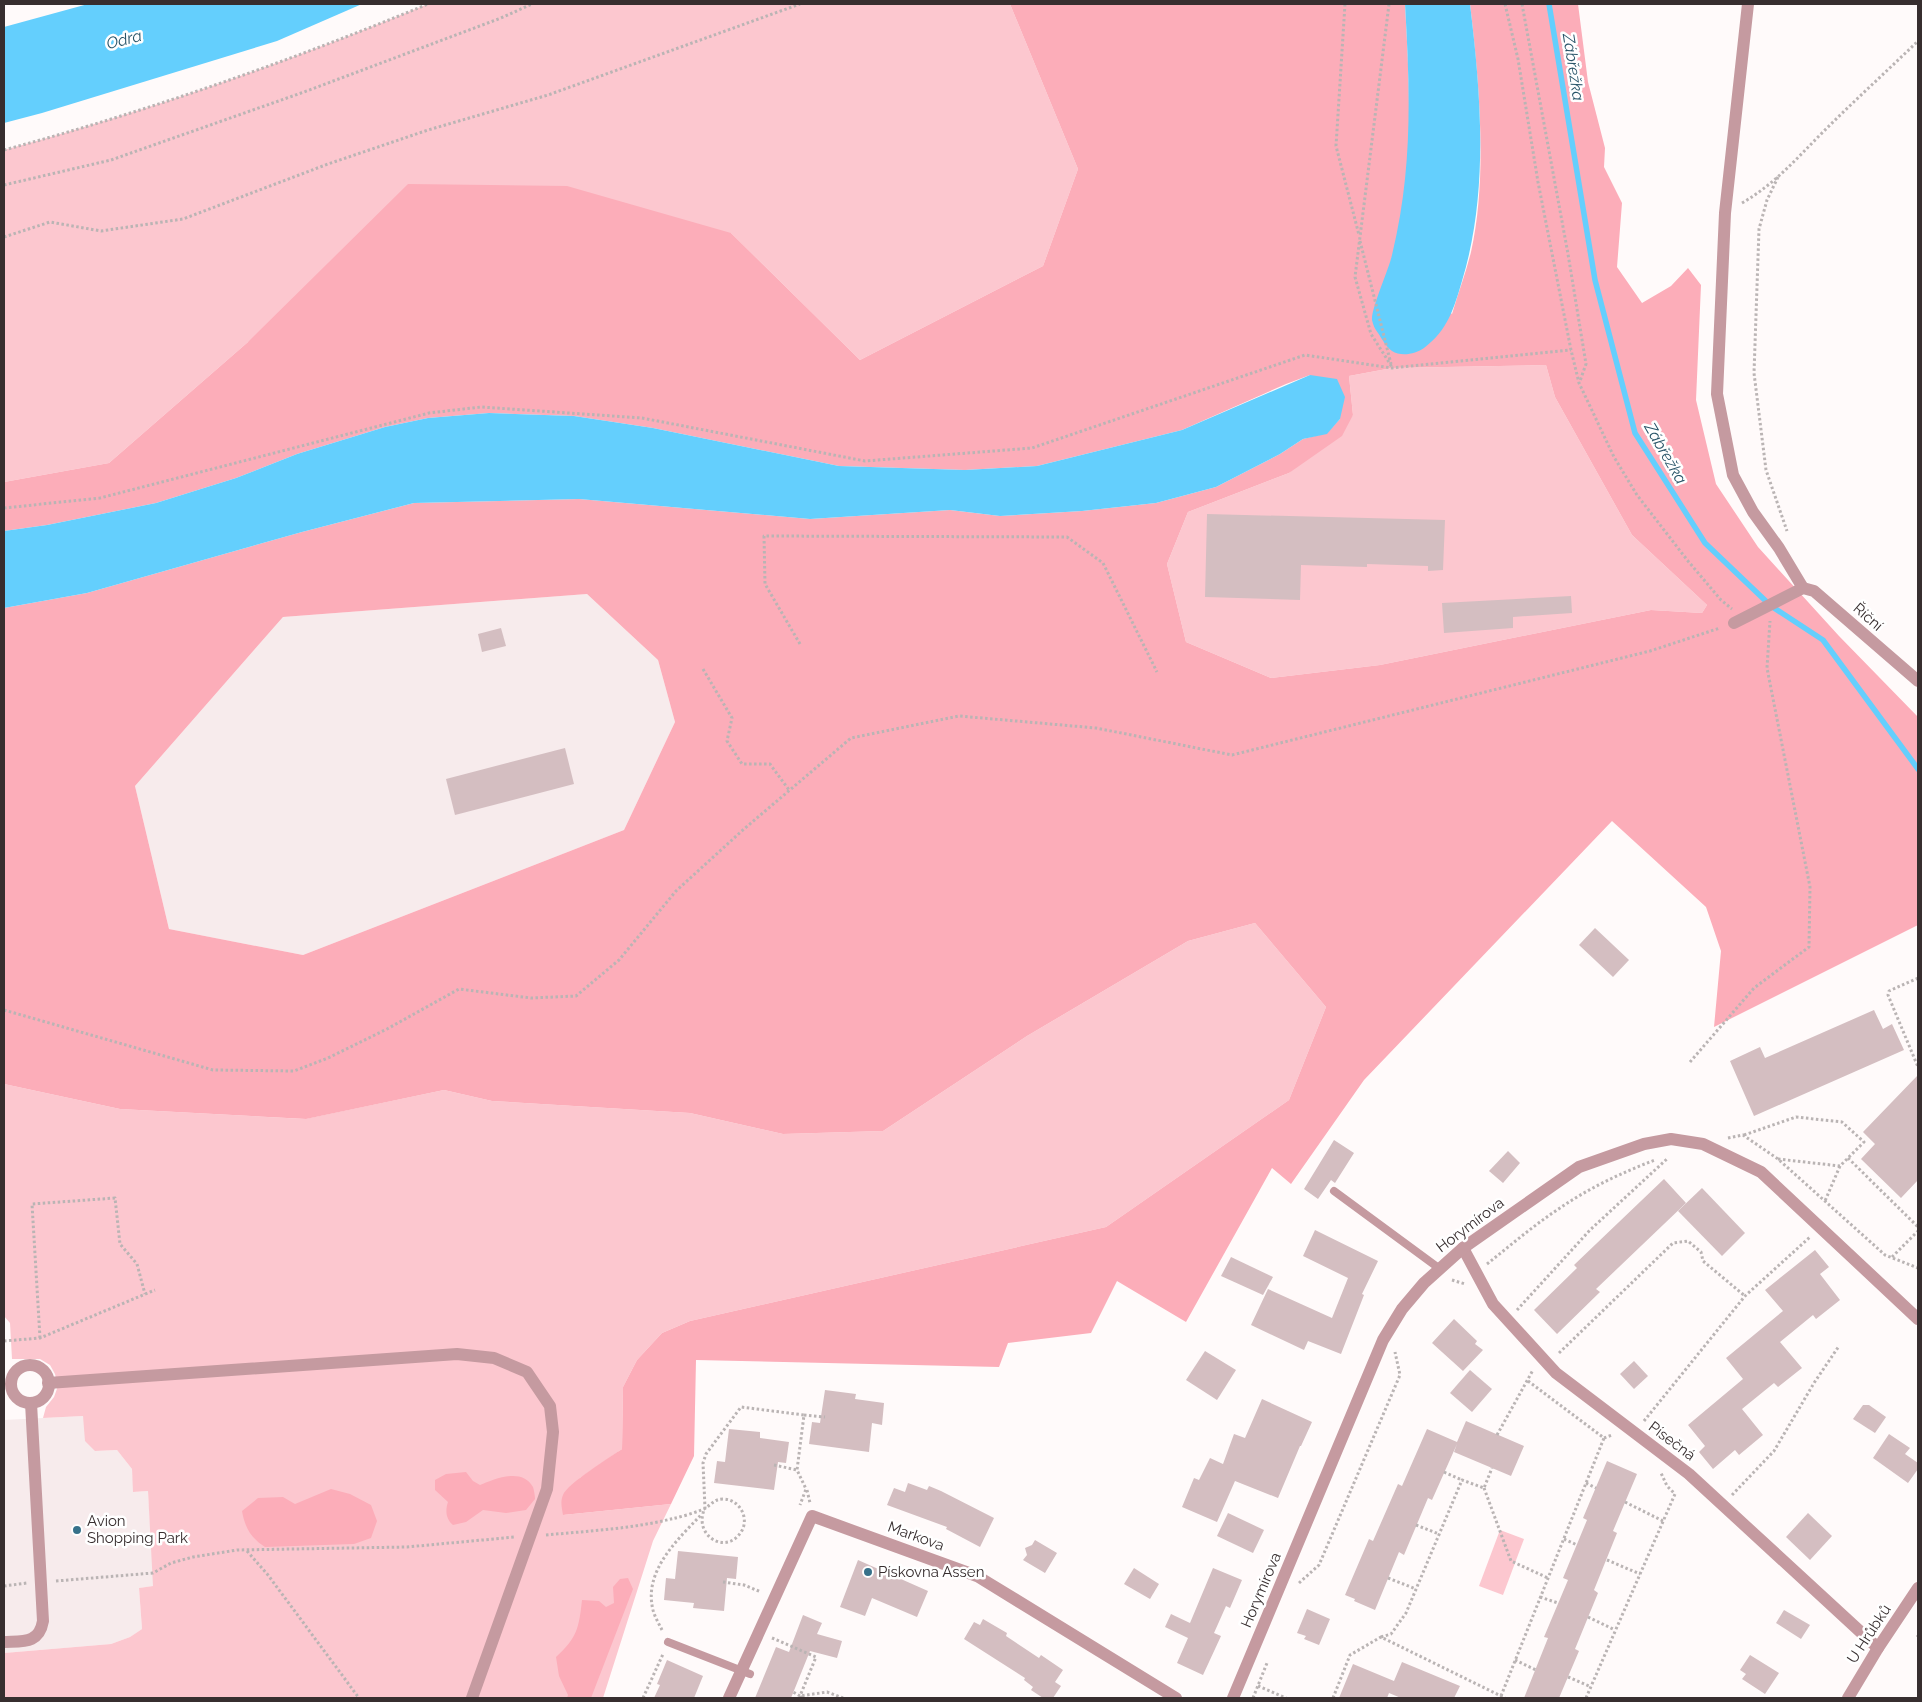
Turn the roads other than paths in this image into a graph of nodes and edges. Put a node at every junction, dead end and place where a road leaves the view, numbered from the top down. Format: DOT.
graph roads {
  1 [pos="1748,4"];
  2 [pos="1798,590"];
  3 [pos="1739,621"];
  4 [pos="1918,681"];
  5 [pos="1334,1191"];
  6 [pos="1463,1248"];
  7 [pos="1440,1269"];
  8 [pos="1918,1319"];
  9 [pos="48,1383"];
  10 [pos="7,1385"];
  11 [pos="31,1403"];
  12 [pos="1918,1588"];
  13 [pos="4,1642"];
  14 [pos="668,1642"];
  15 [pos="1878,1648"];
  16 [pos="746,1672"];
  17 [pos="472,1698"];
  18 [pos="729,1698"];
  19 [pos="1176,1698"];
  20 [pos="1233,1698"];
  21 [pos="1848,1698"];
  1 -- 2 [label="street"];
  2 -- 3 [label="street"];
  2 -- 4 [label="street, Říční"];
  5 -- 7 [label="lane"];
  6 -- 7 [label="street, Horymírova"];
  6 -- 8 [label="street, Horymírova"];
  6 -- 15 [label="street, Písečná"];
  7 -- 20 [label="street, Horymírova"];
  9 -- 10 [label="street"];
  9 -- 11 [label="street"];
  9 -- 17 [label="street"];
  10 -- 11 [label="street"];
  11 -- 13 [label="street"];
  12 -- 15 [label="street, U Hrůbků"];
  14 -- 16 [label="lane"];
  15 -- 21 [label="street, U Hrůbků"];
  16 -- 18 [label="street, Markova"];
  16 -- 19 [label="street, Markova"];
}
